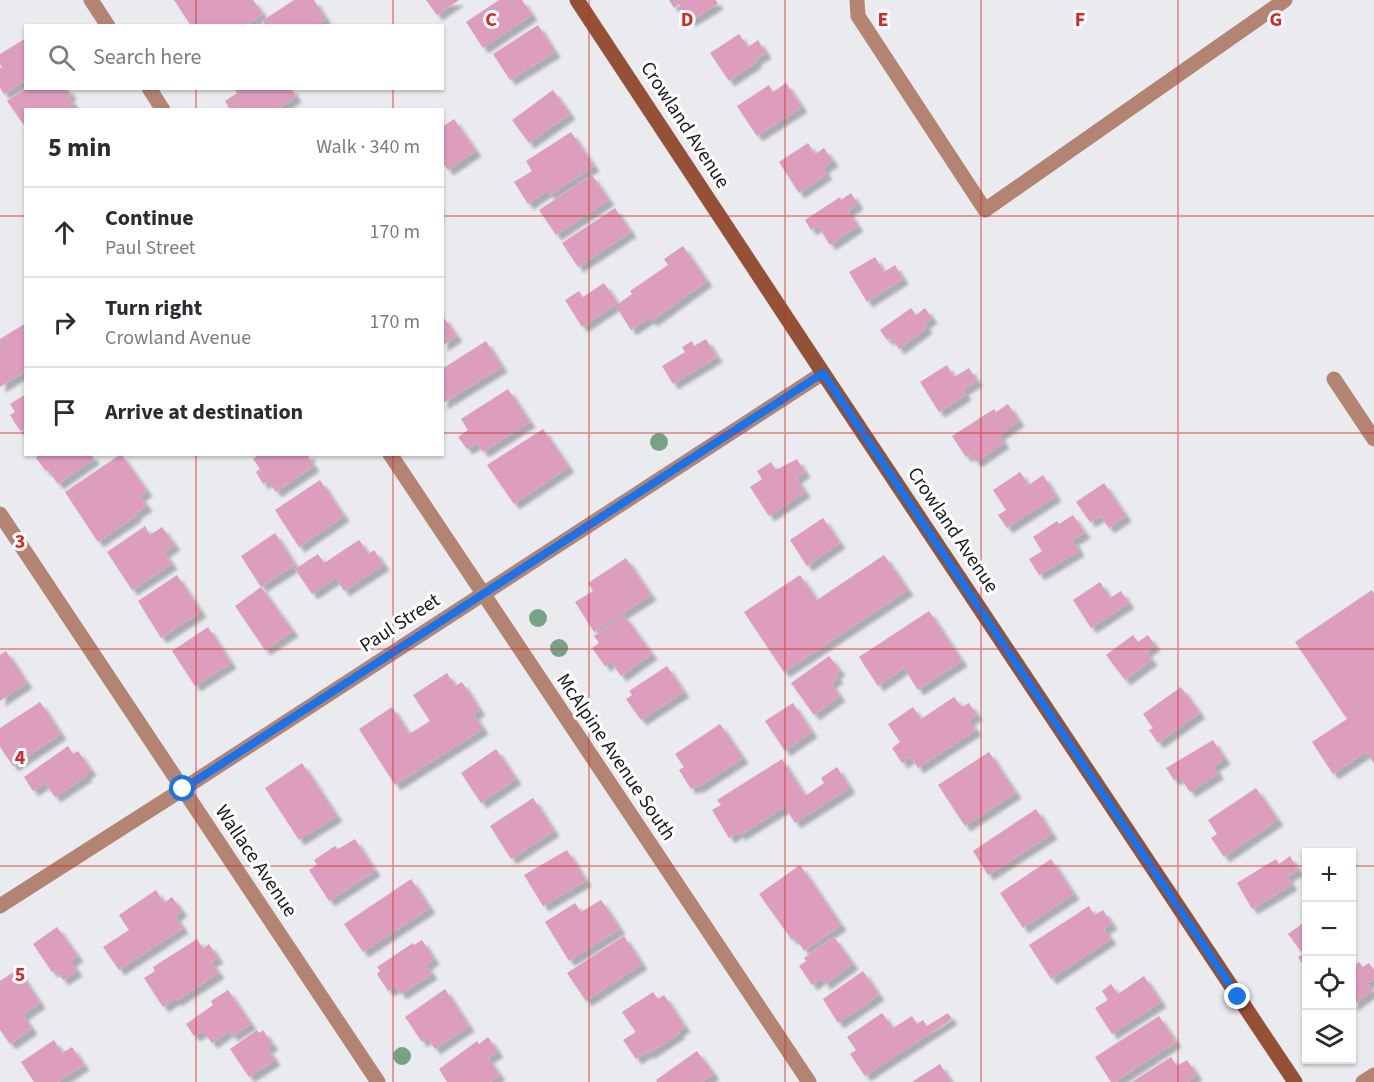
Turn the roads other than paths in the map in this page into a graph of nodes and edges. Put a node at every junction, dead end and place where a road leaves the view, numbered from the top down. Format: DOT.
graph roads {
  1 [pos="91,0"];
  2 [pos="578,0"];
  3 [pos="858,0"];
  4 [pos="1285,0"];
  5 [pos="107,24"];
  6 [pos="150,90"];
  7 [pos="162,108"];
  8 [pos="823,373"];
  9 [pos="1334,379"];
  10 [pos="1374,439"];
  11 [pos="391,456"];
  12 [pos="0,514"];
  13 [pos="482,595"];
  14 [pos="183,789"];
  15 [pos="0,906"];
  16 [pos="1374,1075"];
  17 [pos="378,1082"];
  18 [pos="809,1082"];
  19 [pos="1295,1082"];
  20 [pos="1364,1082"];
  1 -- 5 [label="street"];
  2 -- 8 [label="main road, Crowland Avenue"];
  3 -- 4 [label="street"];
  6 -- 7 [label="street"];
  8 -- 13 [label="street, Paul Street"];
  8 -- 19 [label="main road, Crowland Avenue"];
  9 -- 10 [label="street"];
  11 -- 13 [label="street, McAlpine Avenue South"];
  12 -- 14 [label="street, Wallace Avenue"];
  13 -- 14 [label="street, Paul Street"];
  13 -- 18 [label="street, McAlpine Avenue South"];
  14 -- 15 [label="street, Paul Street"];
  14 -- 17 [label="street, Wallace Avenue"];
  16 -- 20 [label="street"];
}
